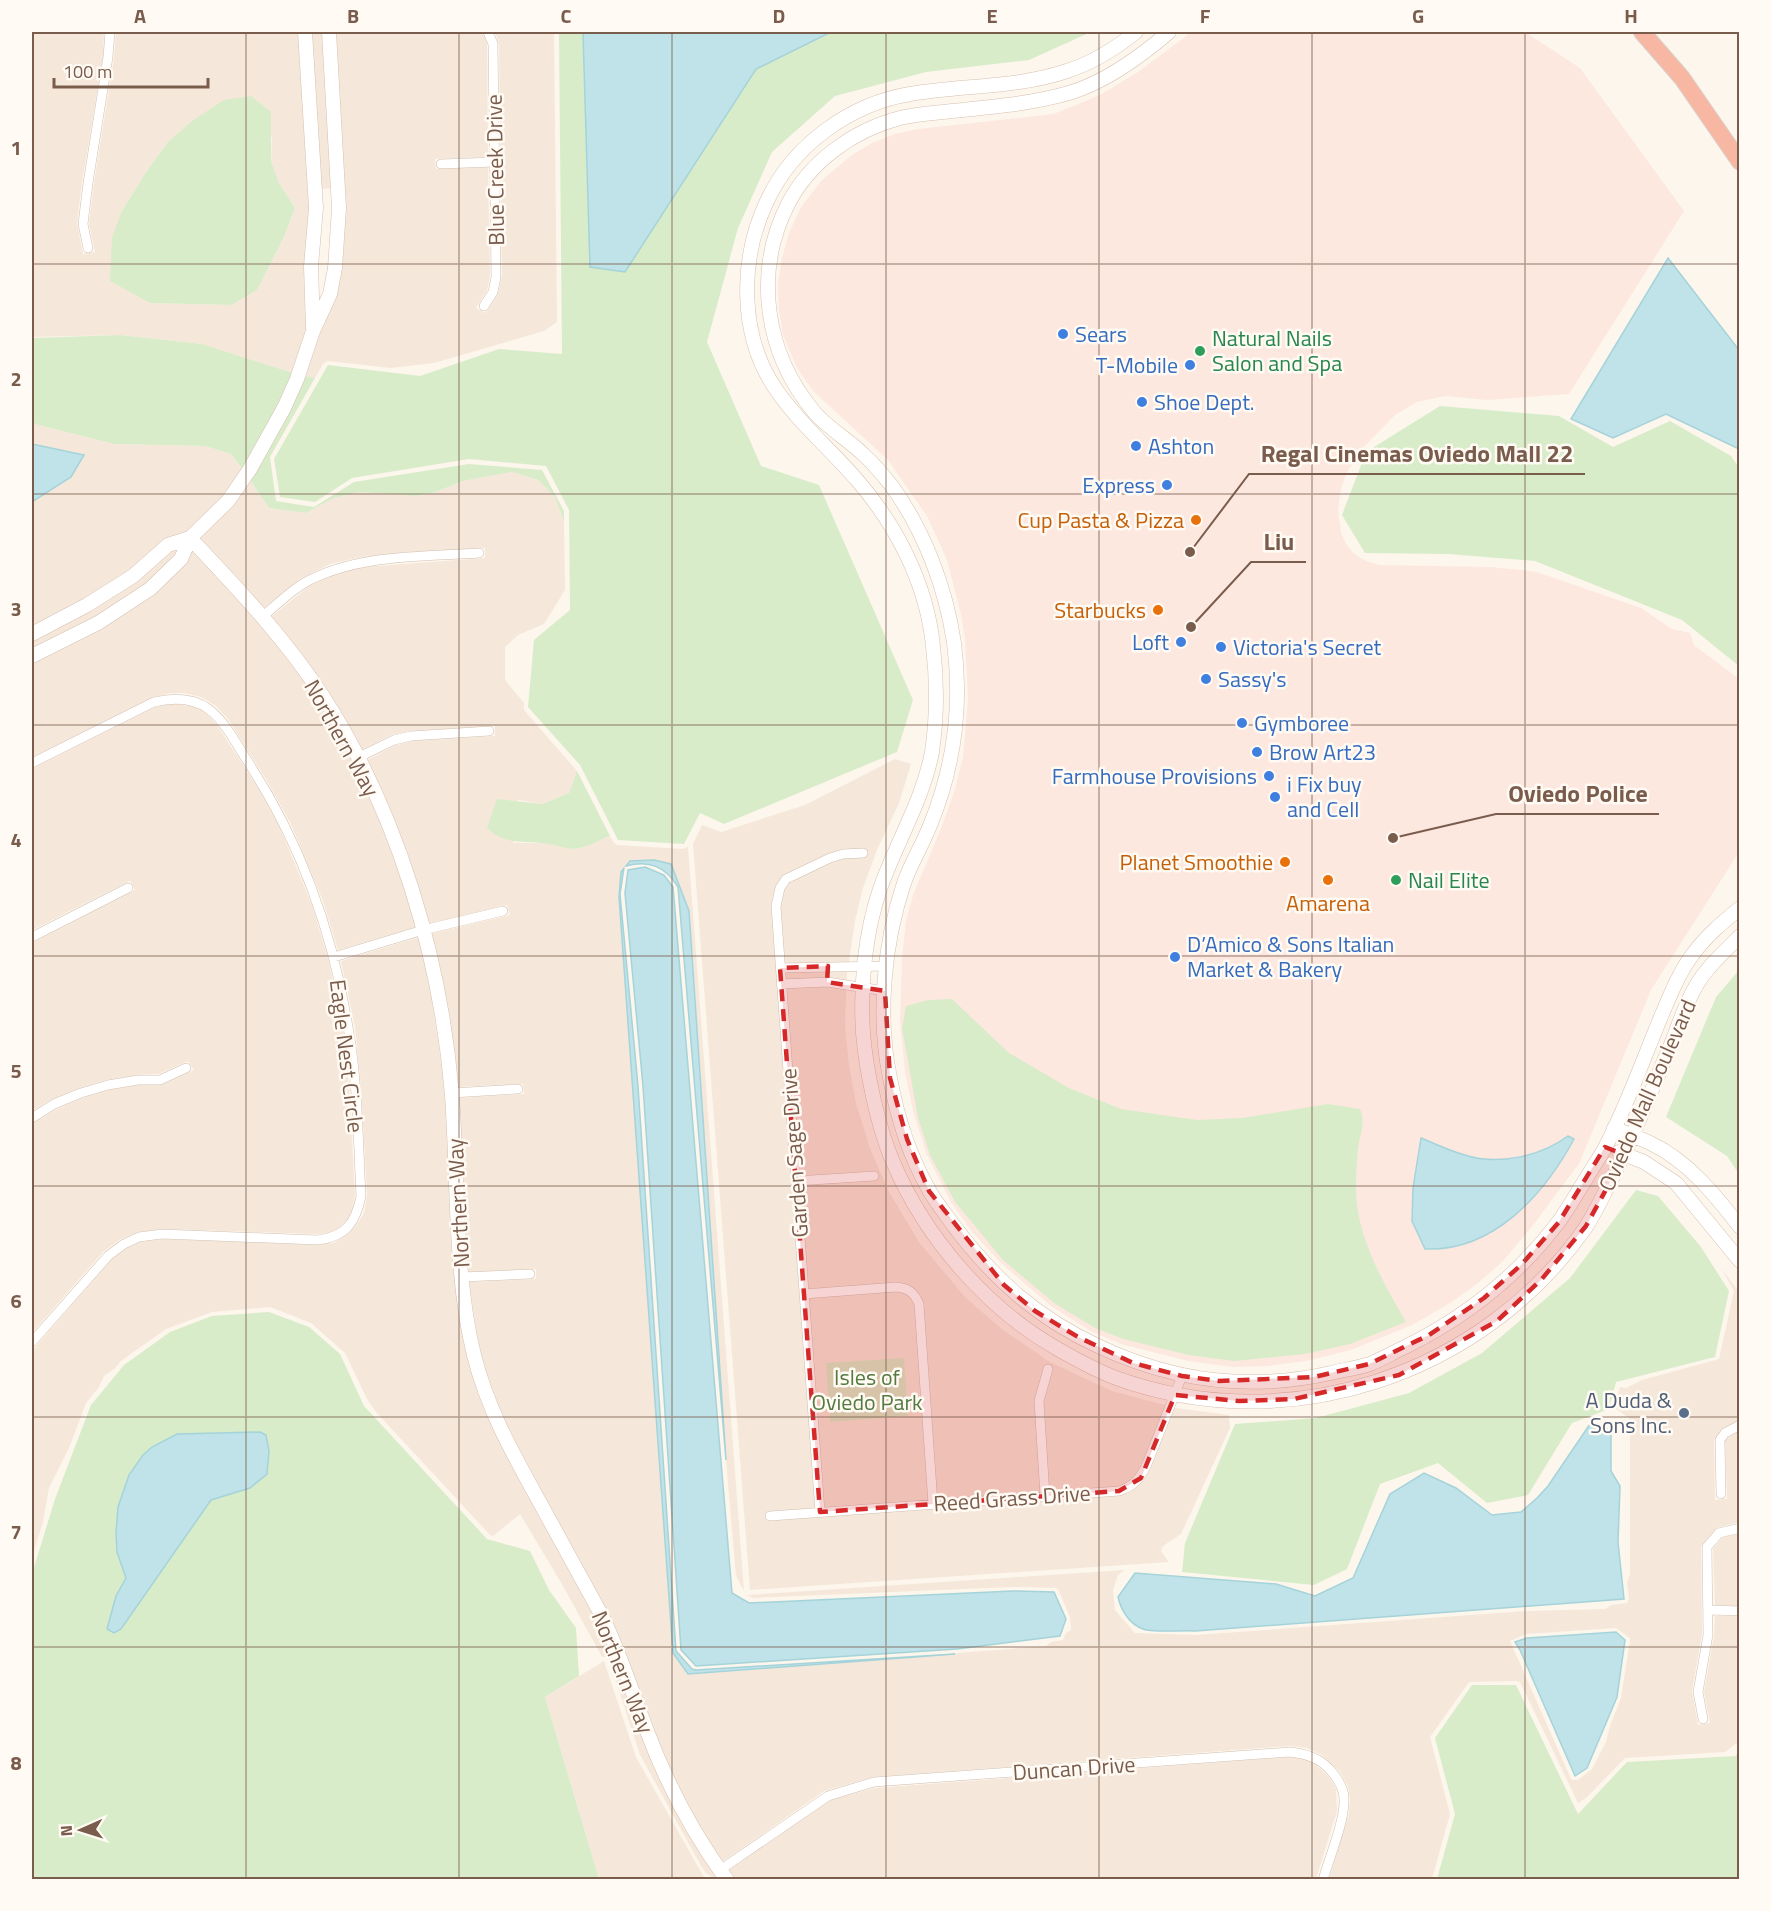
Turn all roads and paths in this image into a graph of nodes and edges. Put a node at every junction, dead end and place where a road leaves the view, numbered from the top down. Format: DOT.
graph roads {
  1 [pos="110,32"];
  2 [pos="305,32"];
  3 [pos="329,32"];
  4 [pos="488,32"];
  5 [pos="1136,32"];
  6 [pos="1169,32"];
  7 [pos="1642,32"];
  8 [pos="494,162"];
  9 [pos="1740,162"];
  10 [pos="441,164"];
  11 [pos="339,192"];
  12 [pos="315,195"];
  13 [pos="88,248"];
  14 [pos="484,306"];
  15 [pos="313,331"];
  16 [pos="190,538"];
  17 [pos="479,553"];
  18 [pos="263,616"];
  19 [pos="32,634"];
  20 [pos="32,656"];
  21 [pos="489,731"];
  22 [pos="357,758"];
  23 [pos="32,763"];
  24 [pos="863,853"];
  25 [pos="128,888"];
  26 [pos="1740,908"];
  27 [pos="503,911"];
  28 [pos="423,930"];
  29 [pos="32,936"];
  30 [pos="1740,936"];
  31 [pos="334,957"];
  32 [pos="828,966"];
  33 [pos="887,966"];
  34 [pos="780,968"];
  35 [pos="865,968"];
  36 [pos="827,982"];
  37 [pos="781,984"];
  38 [pos="863,987"];
  39 [pos="885,991"];
  40 [pos="186,1068"];
  41 [pos="518,1089"];
  42 [pos="452,1093"];
  43 [pos="32,1118"];
  44 [pos="1614,1128"];
  45 [pos="1632,1136"];
  46 [pos="1605,1148"];
  47 [pos="1625,1155"];
  48 [pos="874,1176"];
  49 [pos="796,1181"];
  50 [pos="1740,1227"];
  51 [pos="1740,1261"];
  52 [pos="530,1274"];
  53 [pos="462,1277"];
  54 [pos="804,1294"];
  55 [pos="32,1342"];
  56 [pos="1048,1370"];
  57 [pos="1182,1376"];
  58 [pos="1175,1395"];
  59 [pos="1740,1425"];
  60 [pos="1720,1494"];
  61 [pos="1045,1496"];
  62 [pos="933,1504"];
  63 [pos="820,1512"];
  64 [pos="770,1516"];
  65 [pos="1740,1528"];
  66 [pos="1709,1610"];
  67 [pos="1740,1611"];
  68 [pos="1703,1719"];
  69 [pos="724,1875"];
  70 [pos="1323,1880"];
  1 -- 13 [label="street"];
  2 -- 12 [label="street"];
  3 -- 11 [label="street"];
  4 -- 8 [label="street, Blue Creek Drive"];
  5 -- 35 [label="street, Oviedo Mall Boulevard"];
  6 -- 33 [label="street, Oviedo Mall Boulevard"];
  7 -- 9 [label="highway"];
  8 -- 10 [label="street"];
  8 -- 14 [label="street, Blue Creek Drive"];
  11 -- 12 [label="street"];
  11 -- 15 [label="street"];
  12 -- 15 [label="street"];
  15 -- 16 [label="street"];
  16 -- 18 [label="street, Northern Way"];
  16 -- 19 [label="street"];
  16 -- 20 [label="street"];
  17 -- 18 [label="street"];
  18 -- 22 [label="street, Northern Way"];
  21 -- 22 [label="street"];
  22 -- 28 [label="street, Northern Way"];
  23 -- 31 [label="street, Eagle Nest Circle"];
  24 -- 34 [label="street, Garden Sage Drive"];
  25 -- 29 [label="street"];
  26 -- 44 [label="street, Oviedo Mall Boulevard"];
  27 -- 28 [label="street"];
  28 -- 31 [label="street"];
  28 -- 42 [label="street, Northern Way"];
  30 -- 45 [label="street, Oviedo Mall Boulevard"];
  31 -- 55 [label="street, Eagle Nest Circle"];
  32 -- 34 [label="street"];
  32 -- 35 [label="street"];
  32 -- 36 [label="street"];
  33 -- 35 [label="street"];
  33 -- 39 [label="street, Oviedo Mall Boulevard"];
  34 -- 37 [label="street, Garden Sage Drive"];
  35 -- 38 [label="street, Oviedo Mall Boulevard"];
  36 -- 37 [label="street"];
  36 -- 38 [label="street"];
  37 -- 49 [label="street, Garden Sage Drive"];
  38 -- 39 [label="street"];
  38 -- 58 [label="street, Oviedo Mall Boulevard"];
  39 -- 57 [label="street, Oviedo Mall Boulevard"];
  40 -- 43 [label="street"];
  41 -- 42 [label="street"];
  42 -- 53 [label="street, Northern Way"];
  44 -- 45 [label="street"];
  44 -- 46 [label="street, Oviedo Mall Boulevard"];
  45 -- 47 [label="street, Oviedo Mall Boulevard"];
  45 -- 50 [label="street"];
  46 -- 47 [label="street"];
  46 -- 57 [label="street, Oviedo Mall Boulevard"];
  47 -- 51 [label="street"];
  47 -- 58 [label="street, Oviedo Mall Boulevard"];
  48 -- 49 [label="street"];
  49 -- 54 [label="street, Garden Sage Drive"];
  52 -- 53 [label="street"];
  53 -- 69 [label="street, Northern Way"];
  54 -- 62 [label="street"];
  54 -- 63 [label="street, Garden Sage Drive"];
  56 -- 61 [label="street"];
  57 -- 58 [label="street, Reed Grass Drive"];
  58 -- 61 [label="street, Reed Grass Drive"];
  59 -- 60 [label="street"];
  61 -- 62 [label="street, Reed Grass Drive"];
  62 -- 63 [label="street, Reed Grass Drive"];
  63 -- 64 [label="street, Reed Grass Drive"];
  65 -- 66 [label="street"];
  66 -- 67 [label="street"];
  66 -- 68 [label="street"];
  69 -- 70 [label="street, Duncan Drive"];
}
